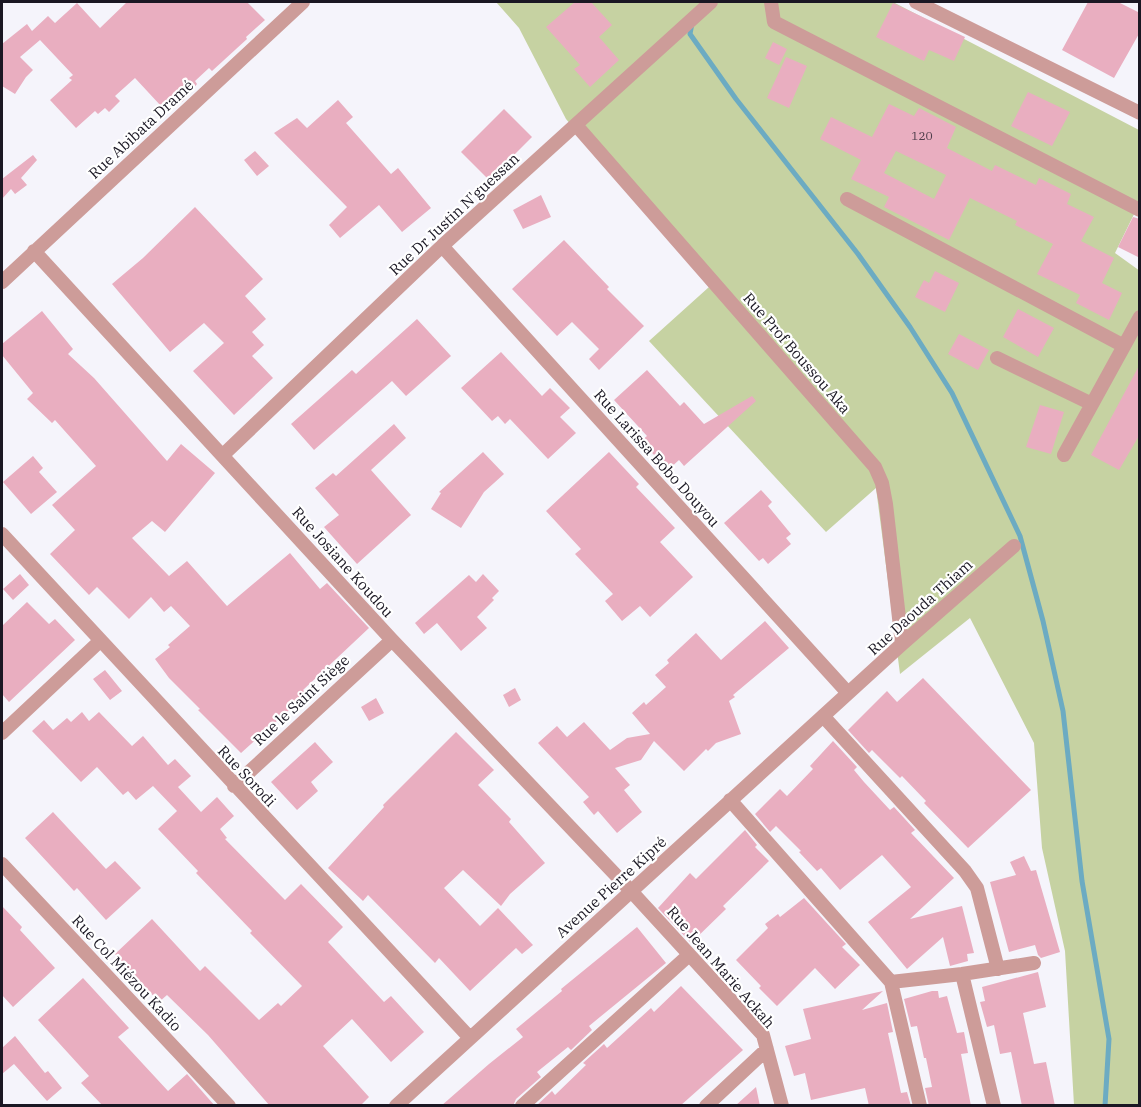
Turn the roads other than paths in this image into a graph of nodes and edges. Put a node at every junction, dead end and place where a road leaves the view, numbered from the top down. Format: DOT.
graph roads {
  1 [pos="303,2"];
  2 [pos="711,2"];
  3 [pos="771,2"];
  4 [pos="916,2"];
  5 [pos="1140,113"];
  6 [pos="576,125"];
  7 [pos="846,199"];
  8 [pos="1140,210"];
  9 [pos="442,246"];
  10 [pos="34,251"];
  11 [pos="2,282"];
  12 [pos="1140,317"];
  13 [pos="1124,346"];
  14 [pos="997,358"];
  15 [pos="1092,404"];
  16 [pos="223,455"];
  17 [pos="1064,455"];
  18 [pos="2,534"];
  19 [pos="1014,546"];
  20 [pos="392,640"];
  21 [pos="100,641"];
  22 [pos="902,644"];
  23 [pos="848,693"];
  24 [pos="823,716"];
  25 [pos="2,734"];
  26 [pos="234,786"];
  27 [pos="730,800"];
  28 [pos="2,864"];
  29 [pos="631,891"];
  30 [pos="689,955"];
  31 [pos="1034,963"];
  32 [pos="998,969"];
  33 [pos="962,974"];
  34 [pos="891,982"];
  35 [pos="470,1038"];
  36 [pos="767,1049"];
  37 [pos="229,1106"];
  38 [pos="396,1106"];
  39 [pos="522,1106"];
  40 [pos="706,1106"];
  41 [pos="782,1106"];
  42 [pos="920,1106"];
  43 [pos="994,1106"];
  1 -- 10 [label="street, Rue Abibata Dramé"];
  2 -- 6 [label="street, Rue Dr Justin N'guessan"];
  3 -- 8 [label="street"];
  4 -- 5 [label="street"];
  6 -- 9 [label="street, Rue Dr Justin N'guessan"];
  6 -- 22 [label="street, Rue Prof Boussou Aka"];
  7 -- 13 [label="street"];
  9 -- 16 [label="street, Rue Dr Justin N'guessan"];
  9 -- 23 [label="street, Rue Larissa Bobo Douyou"];
  10 -- 11 [label="street, Rue Abibata Dramé"];
  10 -- 16 [label="street, Rue Josiane Koudou"];
  12 -- 13 [label="street"];
  13 -- 15 [label="street"];
  14 -- 15 [label="street"];
  15 -- 17 [label="street"];
  16 -- 20 [label="street, Rue Josiane Koudou"];
  18 -- 21 [label="street, Rue Sorodi"];
  19 -- 22 [label="street, Rue Daouda Thiam"];
  20 -- 26 [label="street, Rue le Saint Siège"];
  20 -- 29 [label="street, Rue Josiane Koudou"];
  21 -- 25 [label="street"];
  21 -- 26 [label="street, Rue Sorodi"];
  22 -- 23 [label="street, Rue Daouda Thiam"];
  23 -- 24 [label="street, Avenue Pierre Kipré"];
  24 -- 27 [label="street, Avenue Pierre Kipré"];
  24 -- 32 [label="street"];
  26 -- 35 [label="street, Rue Sorodi"];
  27 -- 29 [label="street, Avenue Pierre Kipré"];
  27 -- 34 [label="street"];
  28 -- 37 [label="street, Rue Col Miézou Kadio"];
  29 -- 30 [label="street, Rue Jean Marie Ackah"];
  29 -- 35 [label="street, Avenue Pierre Kipré"];
  30 -- 36 [label="street, Rue Jean Marie Ackah"];
  30 -- 39 [label="street"];
  31 -- 32 [label="street"];
  32 -- 33 [label="street"];
  33 -- 34 [label="street"];
  33 -- 43 [label="street"];
  34 -- 42 [label="street"];
  35 -- 38 [label="street, Avenue Pierre Kipré"];
  36 -- 40 [label="street"];
  36 -- 41 [label="street, Rue Jean Marie Ackah"];
}
